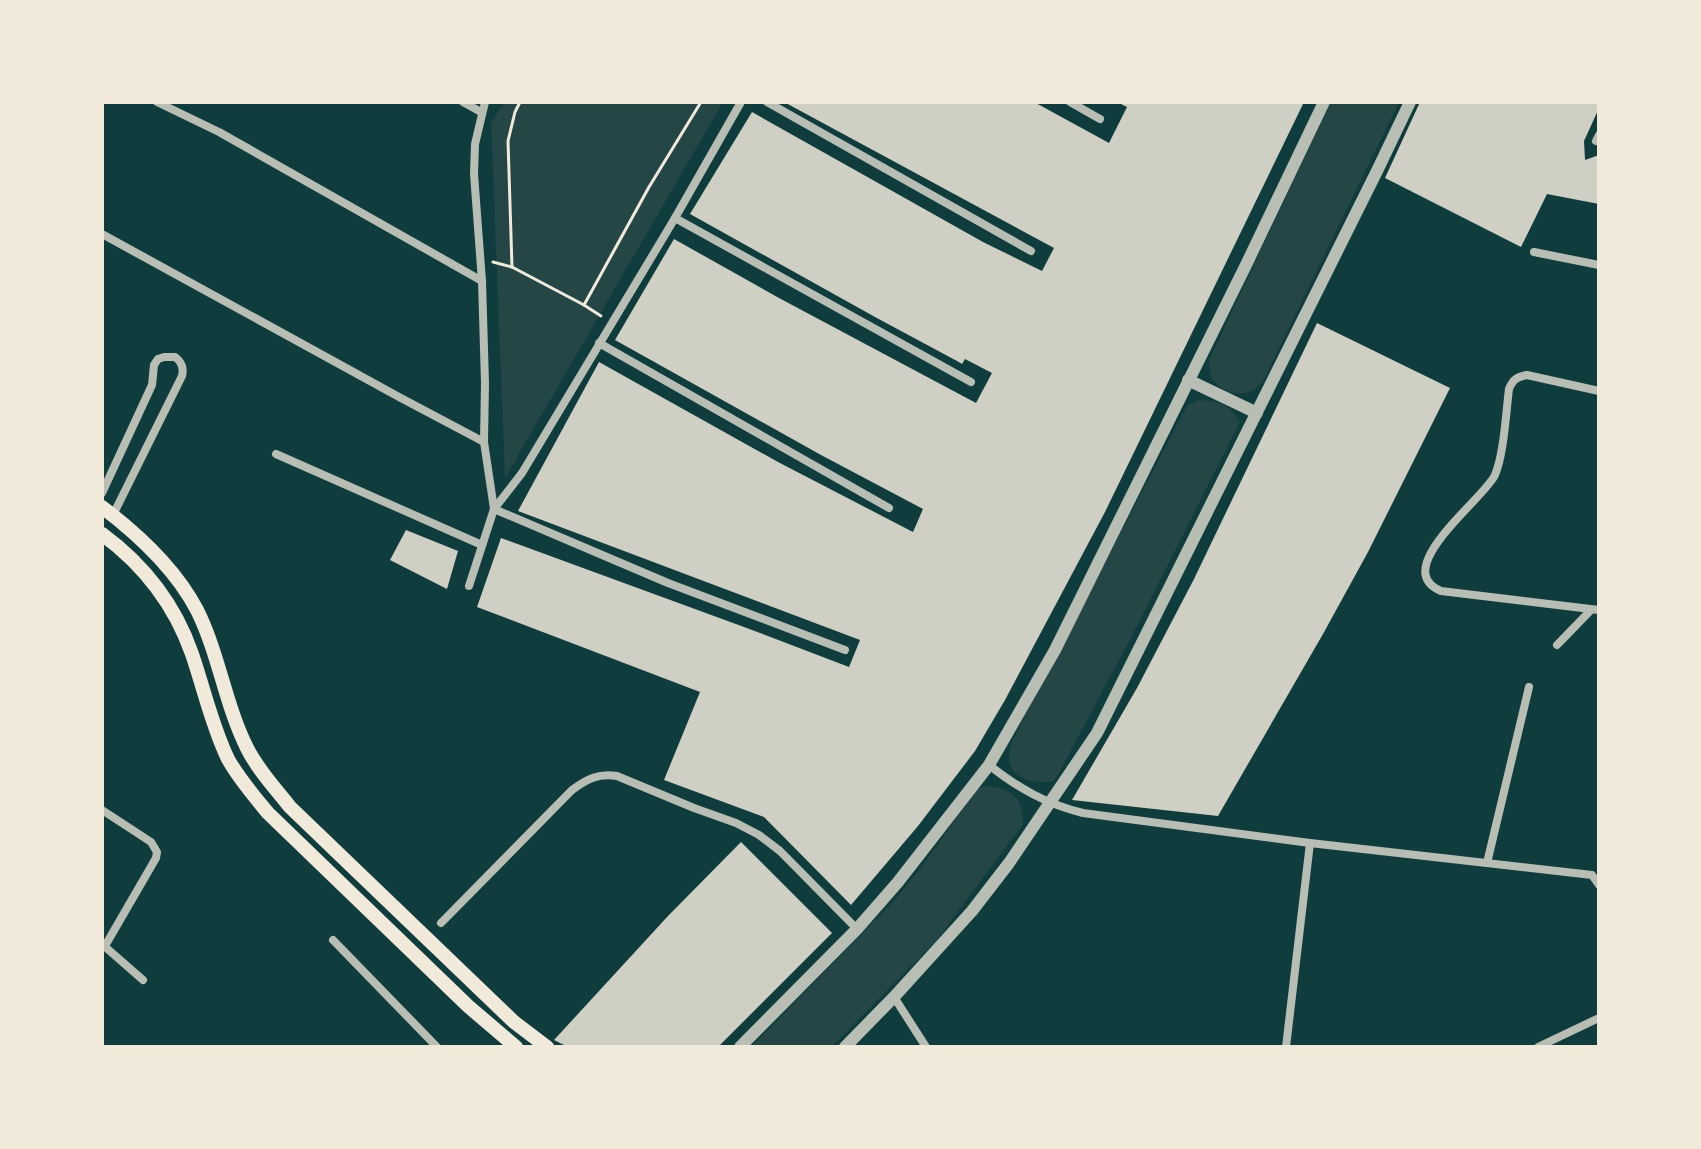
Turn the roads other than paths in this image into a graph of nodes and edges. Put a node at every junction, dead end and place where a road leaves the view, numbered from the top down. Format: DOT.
graph roads {
  1 [pos="157,102"];
  2 [pos="463,102"];
  3 [pos="485,102"];
  4 [pos="741,102"];
  5 [pos="767,102"];
  6 [pos="1070,102"];
  7 [pos="1324,102"];
  8 [pos="1410,102"];
  9 [pos="481,112"];
  10 [pos="1100,119"];
  11 [pos="675,218"];
  12 [pos="102,234"];
  13 [pos="1031,251"];
  14 [pos="1534,252"];
  15 [pos="1599,265"];
  16 [pos="482,281"];
  17 [pos="599,343"];
  18 [pos="1188,380"];
  19 [pos="971,382"];
  20 [pos="1599,391"];
  21 [pos="1257,413"];
  22 [pos="484,442"];
  23 [pos="276,454"];
  24 [pos="102,493"];
  25 [pos="889,508"];
  26 [pos="494,509"];
  27 [pos="108,511"];
  28 [pos="102,534"];
  29 [pos="482,545"];
  30 [pos="469,586"];
  31 [pos="1595,610"];
  32 [pos="1557,645"];
  33 [pos="845,650"];
  34 [pos="1529,687"];
  35 [pos="989,765"];
  36 [pos="1048,803"];
  37 [pos="102,810"];
  38 [pos="1310,843"];
  39 [pos="1487,863"];
  40 [pos="1596,874"];
  41 [pos="1599,885"];
  42 [pos="441,923"];
  43 [pos="857,929"];
  44 [pos="333,940"];
  45 [pos="103,945"];
  46 [pos="143,980"];
  47 [pos="894,997"];
  48 [pos="1599,1018"];
  49 [pos="437,1047"];
  50 [pos="516,1047"];
  51 [pos="547,1047"];
  52 [pos="740,1047"];
  53 [pos="845,1047"];
  54 [pos="926,1047"];
  55 [pos="1286,1047"];
  56 [pos="1538,1047"];
  1 -- 16 [label="street"];
  2 -- 9 [label="street"];
  3 -- 9 [label="street"];
  4 -- 11 [label="street"];
  5 -- 13 [label="street"];
  6 -- 10 [label="street"];
  7 -- 18 [label="street"];
  8 -- 21 [label="street"];
  9 -- 16 [label="street"];
  11 -- 17 [label="street"];
  11 -- 19 [label="street"];
  12 -- 22 [label="street"];
  14 -- 15 [label="street"];
  16 -- 22 [label="street"];
  17 -- 25 [label="street"];
  17 -- 26 [label="street"];
  18 -- 21 [label="street"];
  18 -- 35 [label="street"];
  20 -- 31 [label="street"];
  21 -- 36 [label="street"];
  22 -- 26 [label="street"];
  23 -- 29 [label="street"];
  24 -- 27 [label="street"];
  26 -- 29 [label="street"];
  26 -- 33 [label="street"];
  27 -- 51 [label="main road"];
  28 -- 50 [label="main road"];
  29 -- 30 [label="street"];
  31 -- 32 [label="street"];
  34 -- 39 [label="street"];
  35 -- 36 [label="street"];
  35 -- 43 [label="street"];
  36 -- 38 [label="street"];
  36 -- 47 [label="street"];
  37 -- 45 [label="street"];
  38 -- 39 [label="street"];
  38 -- 55 [label="street"];
  39 -- 40 [label="street"];
  40 -- 41 [label="street"];
  42 -- 43 [label="street"];
  43 -- 52 [label="street"];
  44 -- 49 [label="street"];
  45 -- 46 [label="street"];
  47 -- 53 [label="street"];
  47 -- 54 [label="street"];
  48 -- 56 [label="street"];
}
